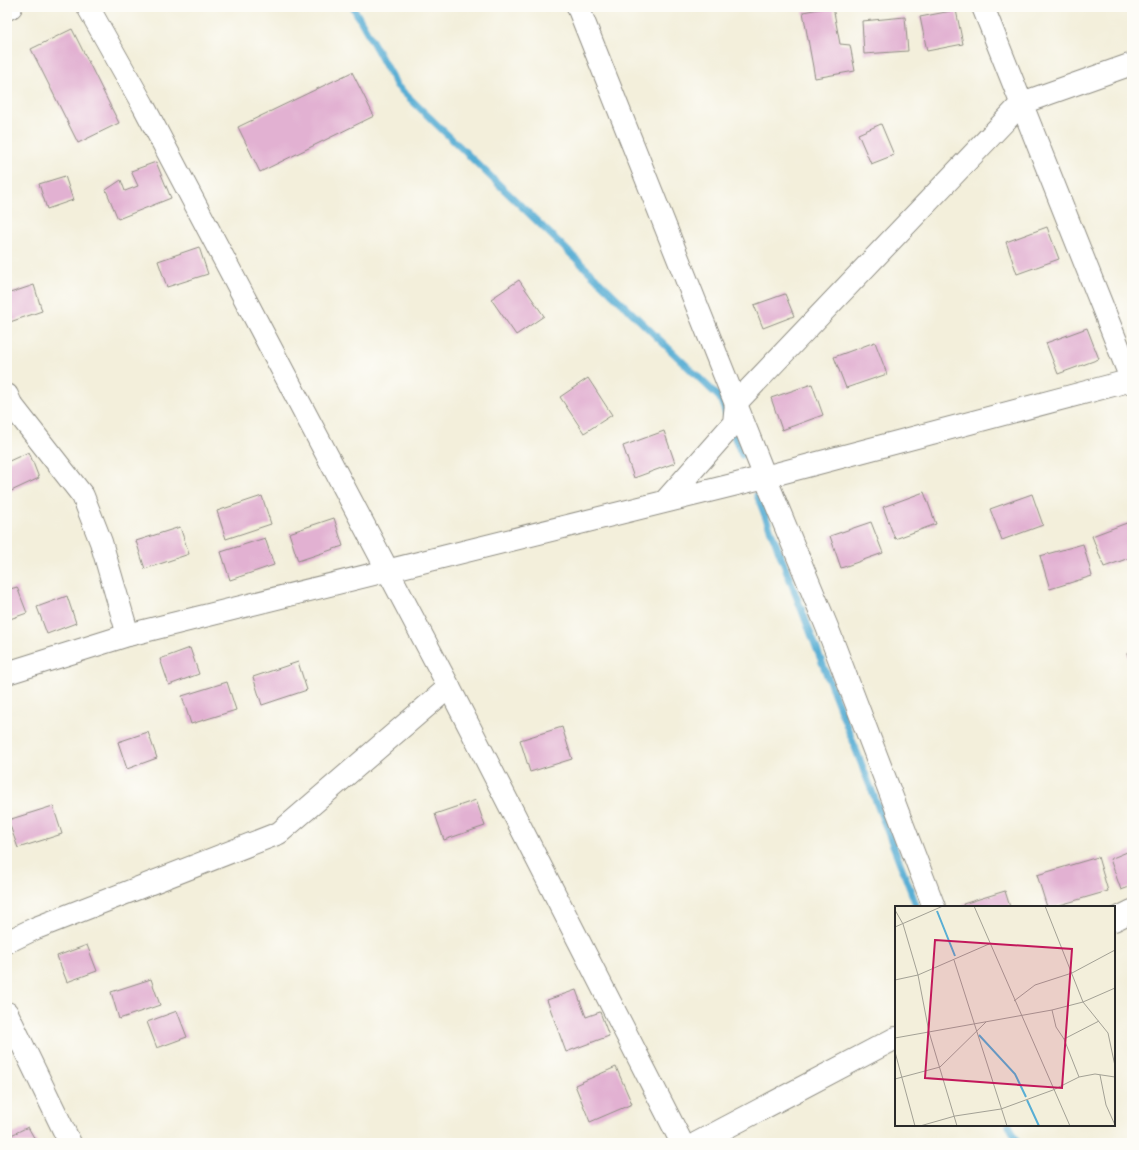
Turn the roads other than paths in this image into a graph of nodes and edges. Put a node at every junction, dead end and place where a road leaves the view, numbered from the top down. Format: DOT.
graph roads {
  1 [pos="11,7"];
  2 [pos="88,7"];
  3 [pos="578,7"];
  4 [pos="983,7"];
  5 [pos="7,10"];
  6 [pos="1132,64"];
  7 [pos="1022,103"];
  8 [pos="1132,381"];
  9 [pos="8,402"];
  10 [pos="732,420"];
  11 [pos="765,477"];
  12 [pos="666,500"];
  13 [pos="388,570"];
  14 [pos="128,635"];
  15 [pos="7,672"];
  16 [pos="449,687"];
  17 [pos="934,906"];
  18 [pos="1132,911"];
  19 [pos="1115,920"];
  20 [pos="7,942"];
  21 [pos="7,1013"];
  22 [pos="895,1039"];
  23 [pos="70,1143"];
  24 [pos="682,1143"];
  25 [pos="698,1143"];
  1 -- 5 [label="street"];
  2 -- 13 [label="street"];
  3 -- 10 [label="street"];
  4 -- 7 [label="street"];
  6 -- 7 [label="street"];
  7 -- 8 [label="street"];
  7 -- 10 [label="street"];
  8 -- 11 [label="street"];
  9 -- 14 [label="street"];
  10 -- 11 [label="street"];
  10 -- 12 [label="street"];
  11 -- 12 [label="street"];
  11 -- 17 [label="street"];
  12 -- 13 [label="street"];
  13 -- 14 [label="street"];
  13 -- 16 [label="street"];
  14 -- 15 [label="street"];
  16 -- 20 [label="street"];
  16 -- 24 [label="street"];
  18 -- 19 [label="street"];
  21 -- 23 [label="street"];
  22 -- 25 [label="street"];
}
